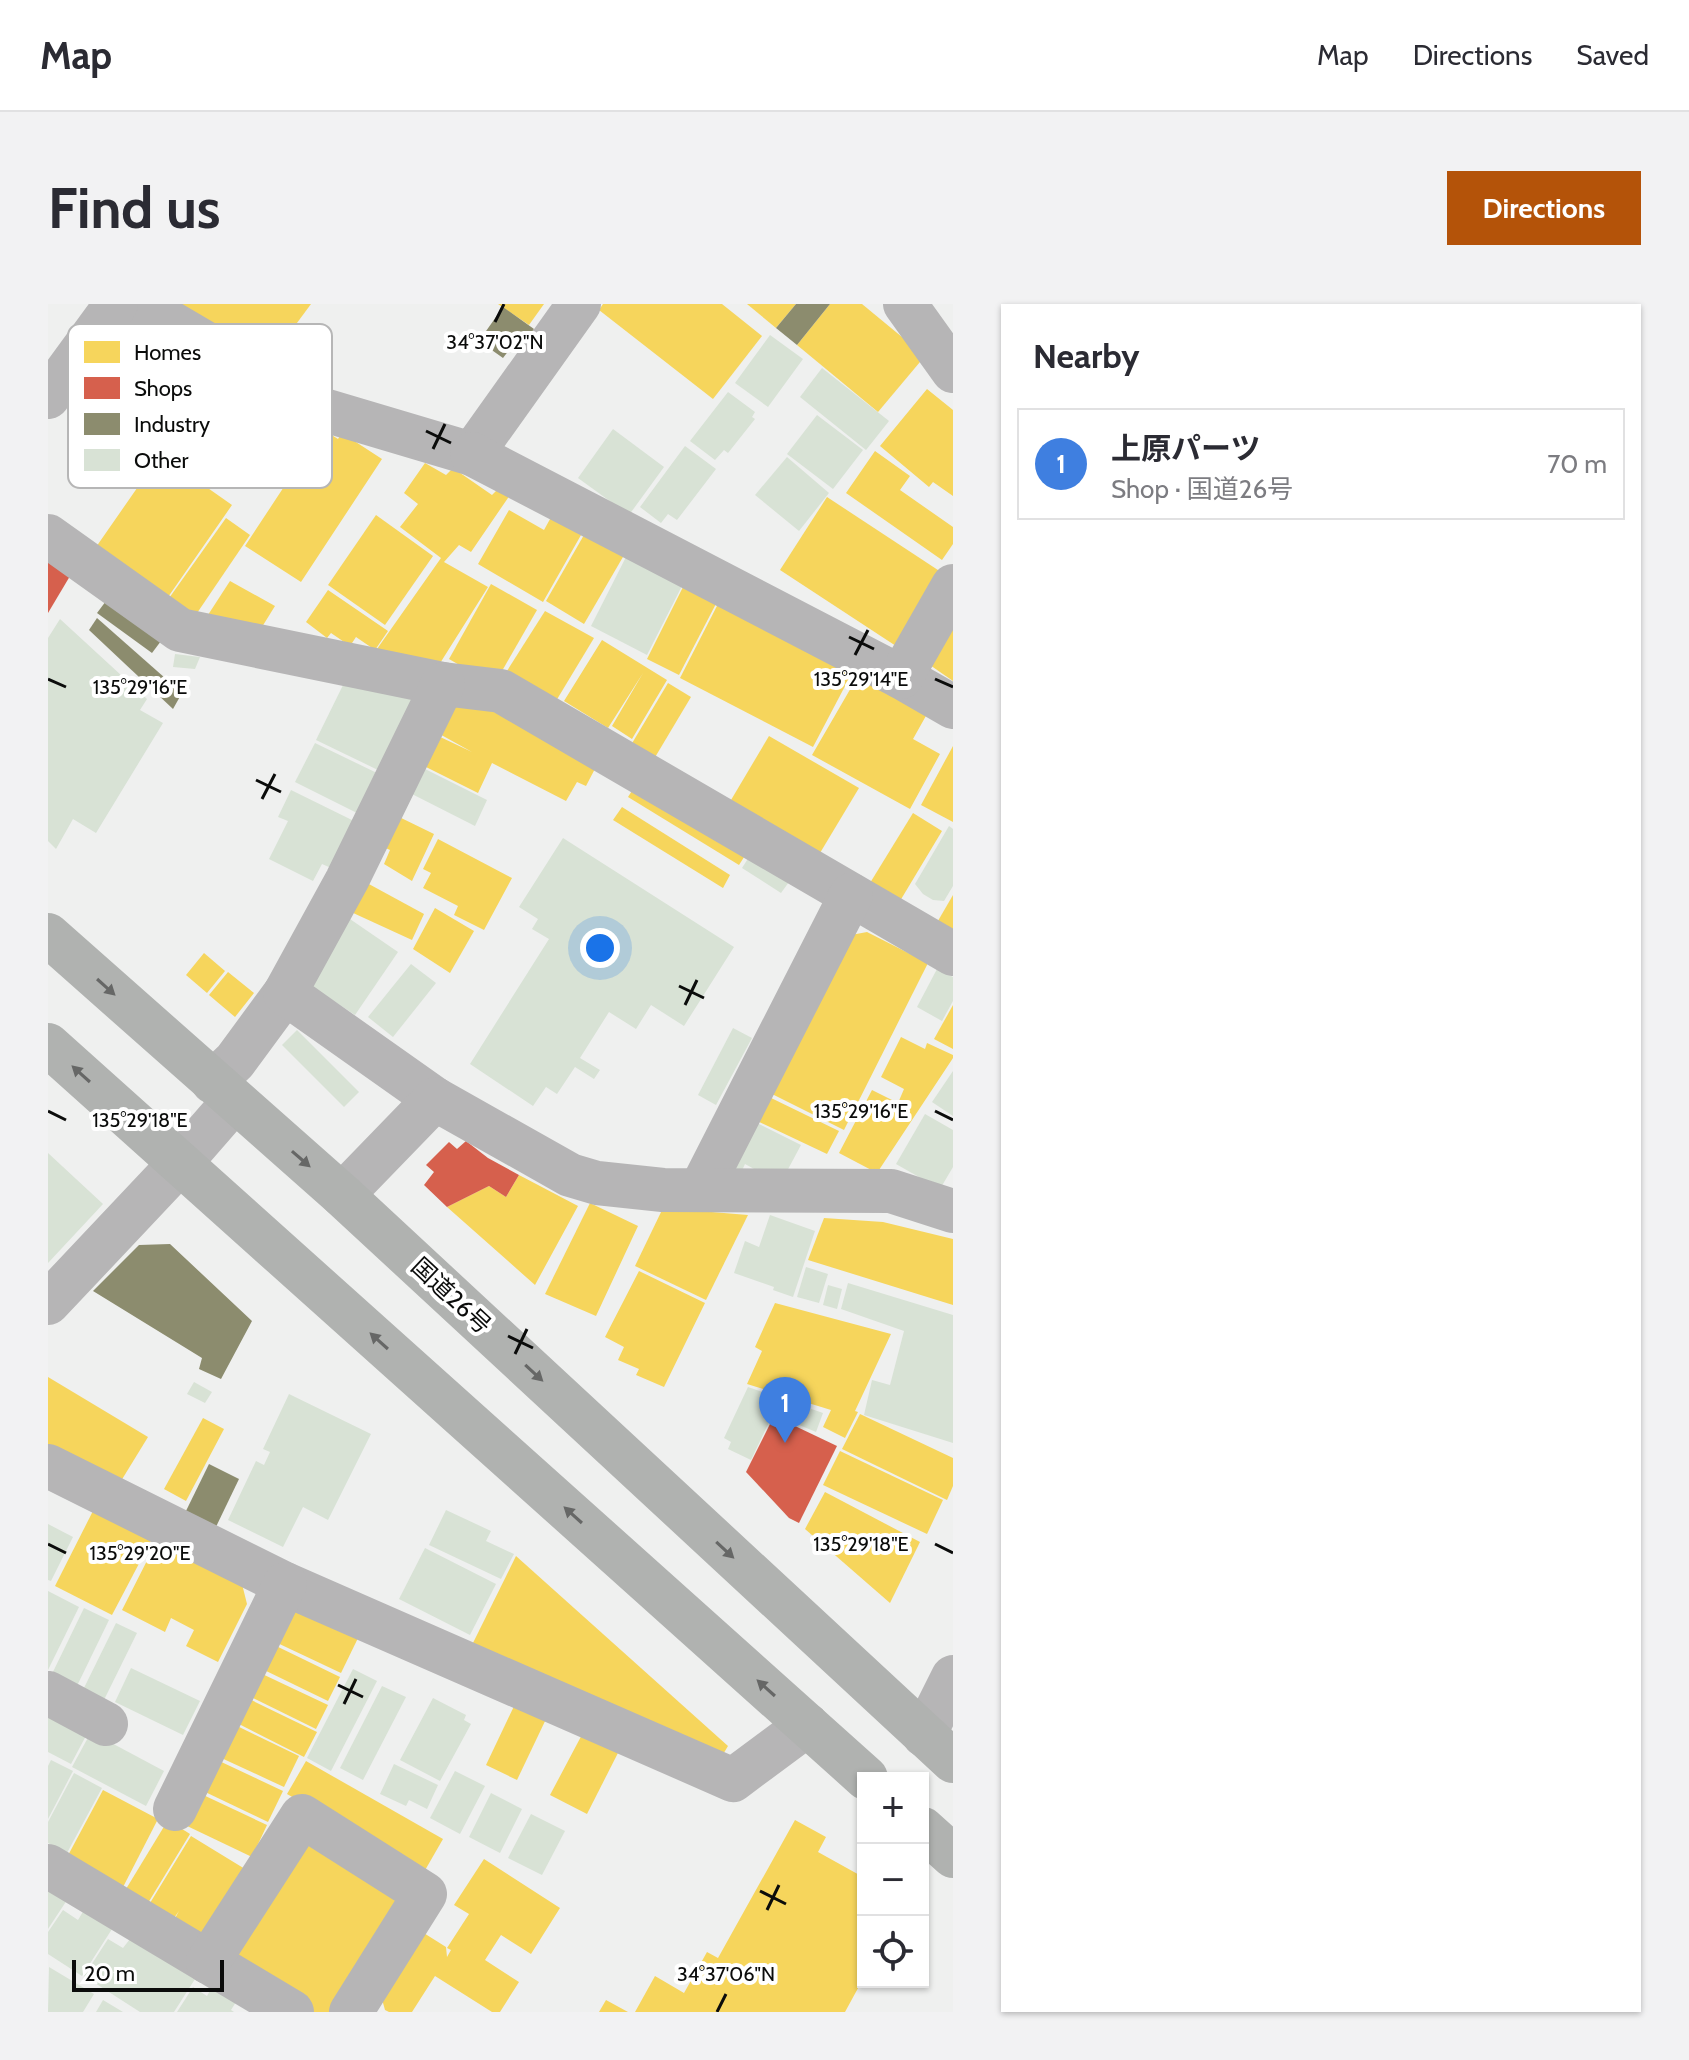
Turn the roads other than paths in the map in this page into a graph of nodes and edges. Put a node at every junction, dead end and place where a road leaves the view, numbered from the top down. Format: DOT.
graph roads {
  1 [pos="116,304"];
  2 [pos="139,304"];
  3 [pos="579,304"];
  4 [pos="913,307"];
  5 [pos="101,324"];
  6 [pos="173,324"];
  7 [pos="68,370"];
  8 [pos="953,371"];
  9 [pos="48,397"];
  10 [pos="332,412"];
  11 [pos="472,454"];
  12 [pos="48,536"];
  13 [pos="953,586"];
  14 [pos="901,677"];
  15 [pos="443,684"];
  16 [pos="953,707"];
  17 [pos="851,895"];
  18 [pos="48,935"];
  19 [pos="953,954"];
  20 [pos="285,993"];
  21 [pos="48,1045"];
  22 [pos="224,1091"];
  23 [pos="435,1099"];
  24 [pos="180,1163"];
  25 [pos="701,1189"];
  26 [pos="342,1195"];
  27 [pos="953,1210"];
  28 [pos="48,1303"];
  29 [pos="48,1466"];
  30 [pos="285,1584"];
  31 [pos="953,1677"];
  32 [pos="48,1693"];
  33 [pos="106,1724"];
  34 [pos="807,1725"];
  35 [pos="939,1748"];
  36 [pos="859,1772"];
  37 [pos="175,1809"];
  38 [pos="929,1834"];
  39 [pos="953,1856"];
  40 [pos="48,1866"];
  41 [pos="208,1962"];
  42 [pos="292,2012"];
  43 [pos="352,2012"];
  1 -- 5 [label="street"];
  2 -- 6 [label="street"];
  3 -- 11 [label="street"];
  4 -- 8 [label="street"];
  7 -- 9 [label="street"];
  10 -- 11 [label="street"];
  11 -- 14 [label="street"];
  12 -- 15 [label="street"];
  13 -- 14 [label="street"];
  14 -- 16 [label="street"];
  15 -- 17 [label="street"];
  15 -- 20 [label="street"];
  17 -- 19 [label="street"];
  17 -- 25 [label="street"];
  18 -- 22 [label="highway, 国道26号, one-way"];
  20 -- 22 [label="street"];
  20 -- 23 [label="street"];
  24 -- 21 [label="highway, one-way"];
  22 -- 24 [label="street"];
  22 -- 26 [label="highway, 国道26号, one-way"];
  23 -- 25 [label="street"];
  23 -- 26 [label="street"];
  24 -- 28 [label="street"];
  34 -- 24 [label="highway, one-way"];
  25 -- 27 [label="street"];
  26 -- 35 [label="highway, 国道26号, one-way"];
  29 -- 30 [label="street"];
  30 -- 34 [label="street"];
  30 -- 37 [label="street"];
  31 -- 35 [label="street"];
  32 -- 33 [label="street"];
  34 -- 36 [label="highway"];
  38 -- 39 [label="highway"];
  40 -- 41 [label="street"];
  41 -- 42 [label="street"];
  41 -- 43 [label="street"];
}
